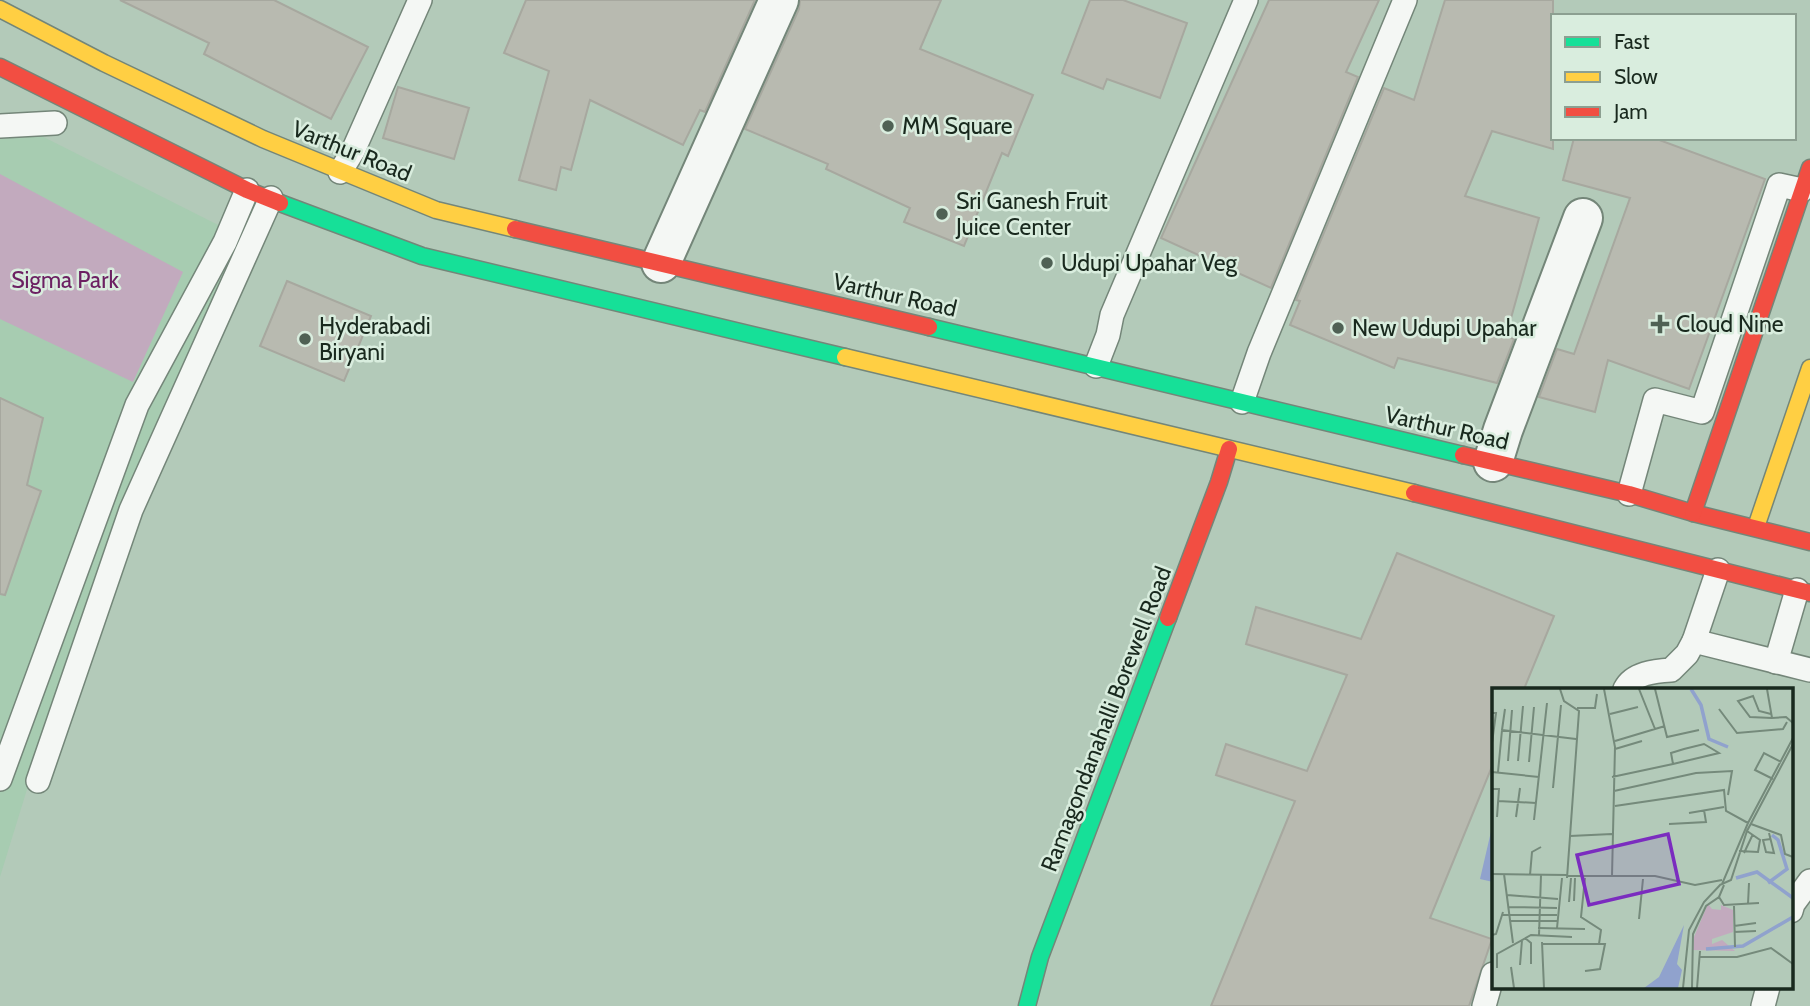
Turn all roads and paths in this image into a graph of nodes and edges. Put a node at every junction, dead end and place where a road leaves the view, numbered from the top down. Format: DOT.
graph roads {
  1 [pos="420,0"];
  2 [pos="779,0"];
  3 [pos="1246,0"];
  4 [pos="1405,0"];
  5 [pos="0,9"];
  6 [pos="0,67"];
  7 [pos="55,123"];
  8 [pos="0,126"];
  9 [pos="1810,168"];
  10 [pos="340,172"];
  11 [pos="247,190"];
  12 [pos="1802,190"];
  13 [pos="271,198"];
  14 [pos="1583,218"];
  15 [pos="661,262"];
  16 [pos="1096,366"];
  17 [pos="1810,368"];
  18 [pos="1242,402"];
  19 [pos="1229,449"];
  20 [pos="1493,462"];
  21 [pos="1629,494"];
  22 [pos="1693,513"];
  23 [pos="1756,527"];
  24 [pos="1810,542"];
  25 [pos="1718,570"];
  26 [pos="1803,591"];
  27 [pos="1694,641"];
  28 [pos="1776,662"];
  29 [pos="1810,670"];
  30 [pos="1626,688"];
  31 [pos="0,779"];
  32 [pos="38,781"];
  33 [pos="1810,881"];
  34 [pos="1792,908"];
  35 [pos="1492,978"];
  36 [pos="1768,988"];
  37 [pos="1027,1006"];
  38 [pos="1484,1006"];
  39 [pos="1763,1006"];
  1 -- 10 [label="lane"];
  2 -- 15 [label="street"];
  3 -- 16 [label="lane"];
  4 -- 18 [label="lane"];
  5 -- 10 [label="main road, Varthur Road"];
  6 -- 11 [label="main road"];
  7 -- 8 [label="lane"];
  9 -- 12 [label="main road"];
  10 -- 15 [label="main road, Varthur Road"];
  11 -- 13 [label="main road"];
  11 -- 31 [label="lane"];
  12 -- 21 [label="lane"];
  12 -- 22 [label="main road"];
  13 -- 19 [label="main road"];
  13 -- 32 [label="lane"];
  14 -- 20 [label="street"];
  15 -- 16 [label="main road, Varthur Road"];
  16 -- 18 [label="main road, Varthur Road"];
  17 -- 23 [label="main road"];
  18 -- 20 [label="main road, Varthur Road"];
  19 -- 25 [label="main road"];
  19 -- 37 [label="main road, Ramagondanahalli Borewell Road"];
  20 -- 21 [label="main road, Varthur Road"];
  21 -- 22 [label="main road, Varthur Road"];
  22 -- 23 [label="main road, Varthur Road"];
  23 -- 24 [label="main road, Varthur Road"];
  25 -- 26 [label="main road"];
  25 -- 27 [label="lane"];
  26 -- 28 [label="lane"];
  27 -- 28 [label="lane"];
  27 -- 30 [label="lane"];
  28 -- 29 [label="lane"];
  33 -- 34 [label="lane"];
  35 -- 38 [label="lane"];
  36 -- 39 [label="lane"];
}
